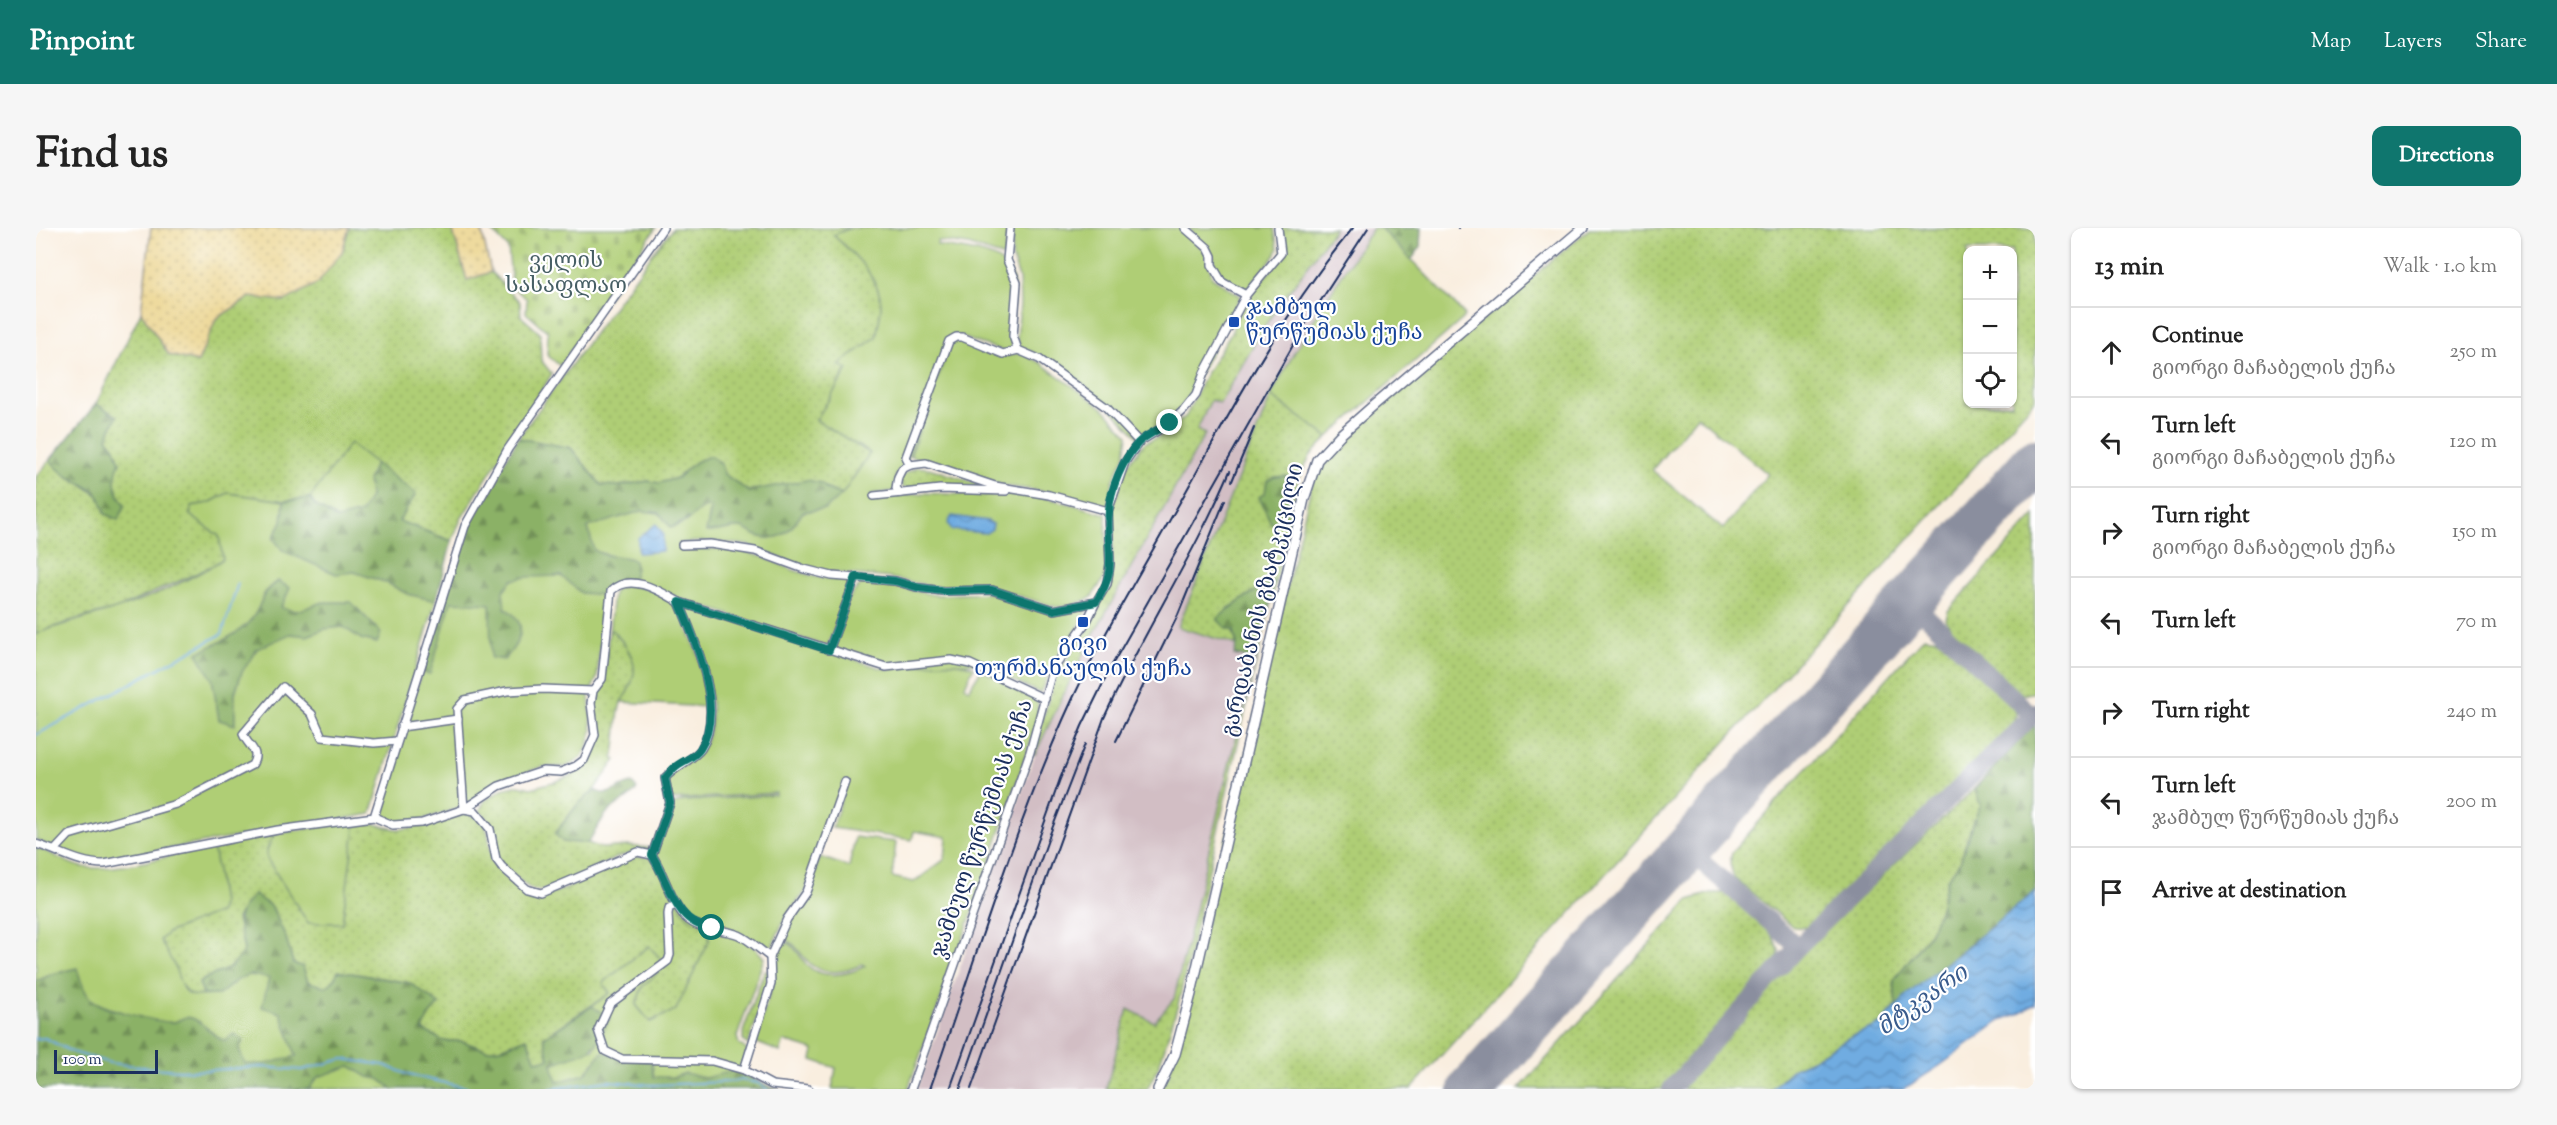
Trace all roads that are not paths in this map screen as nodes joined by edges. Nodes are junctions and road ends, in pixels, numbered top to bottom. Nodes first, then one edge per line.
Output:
1 (663, 228) edge
2 (1010, 228) edge
3 (1185, 228) edge
4 (1278, 228) edge
5 (1583, 228) edge
6 (1246, 295) junction
7 (1018, 350) junction
8 (1139, 442) junction
9 (910, 465) junction
10 (1011, 490) junction
11 (900, 493) junction
12 (874, 496) dead end
13 (1108, 511) junction
14 (682, 546) dead end
15 (856, 577) junction
16 (679, 602) junction
17 (1096, 602) junction
18 (829, 650) junction
19 (593, 691) junction
20 (1045, 699) junction
21 (458, 719) junction
22 (401, 727) junction
23 (397, 741) junction
24 (845, 782) dead end
25 (464, 809) junction
26 (374, 817) junction
27 (36, 844) edge
28 (56, 849) junction
29 (652, 855) junction
30 (676, 905) junction
31 (770, 957) junction
32 (744, 1070) junction
33 (808, 1089) edge
34 (911, 1089) edge
35 (1158, 1089) edge

1 - 22 street
2 - 7 street
3 - 6 street
4 - 6 street, ჯამბულ წურწუმიას ქუჩა
5 - 35 main road, გარდაბანის გზატკეცილი
6 - 8 street, ჯამბულ წურწუმიას ქუჩა
7 - 8 street
7 - 9 street
8 - 13 street, ჯამბულ წურწუმიას ქუჩა
9 - 10 street
9 - 11 street
10 - 11 street
10 - 13 street
11 - 12 street
13 - 17 street, ჯამბულ წურწუმიას ქუჩა
14 - 15 street
15 - 17 street
15 - 18 street
16 - 18 street
16 - 19 street
16 - 29 street
17 - 20 street, ჯამბულ წურწუმიას ქუჩა
18 - 20 street
19 - 21 street
19 - 25 street
20 - 34 street, ჯამბულ წურწუმიას ქუჩა
21 - 22 street
21 - 25 street
22 - 23 street
23 - 26 street
23 - 28 street
24 - 31 street
25 - 26 street
25 - 29 street
26 - 28 street
27 - 28 street
29 - 30 street
30 - 31 street
30 - 32 street
31 - 32 street
32 - 33 street

